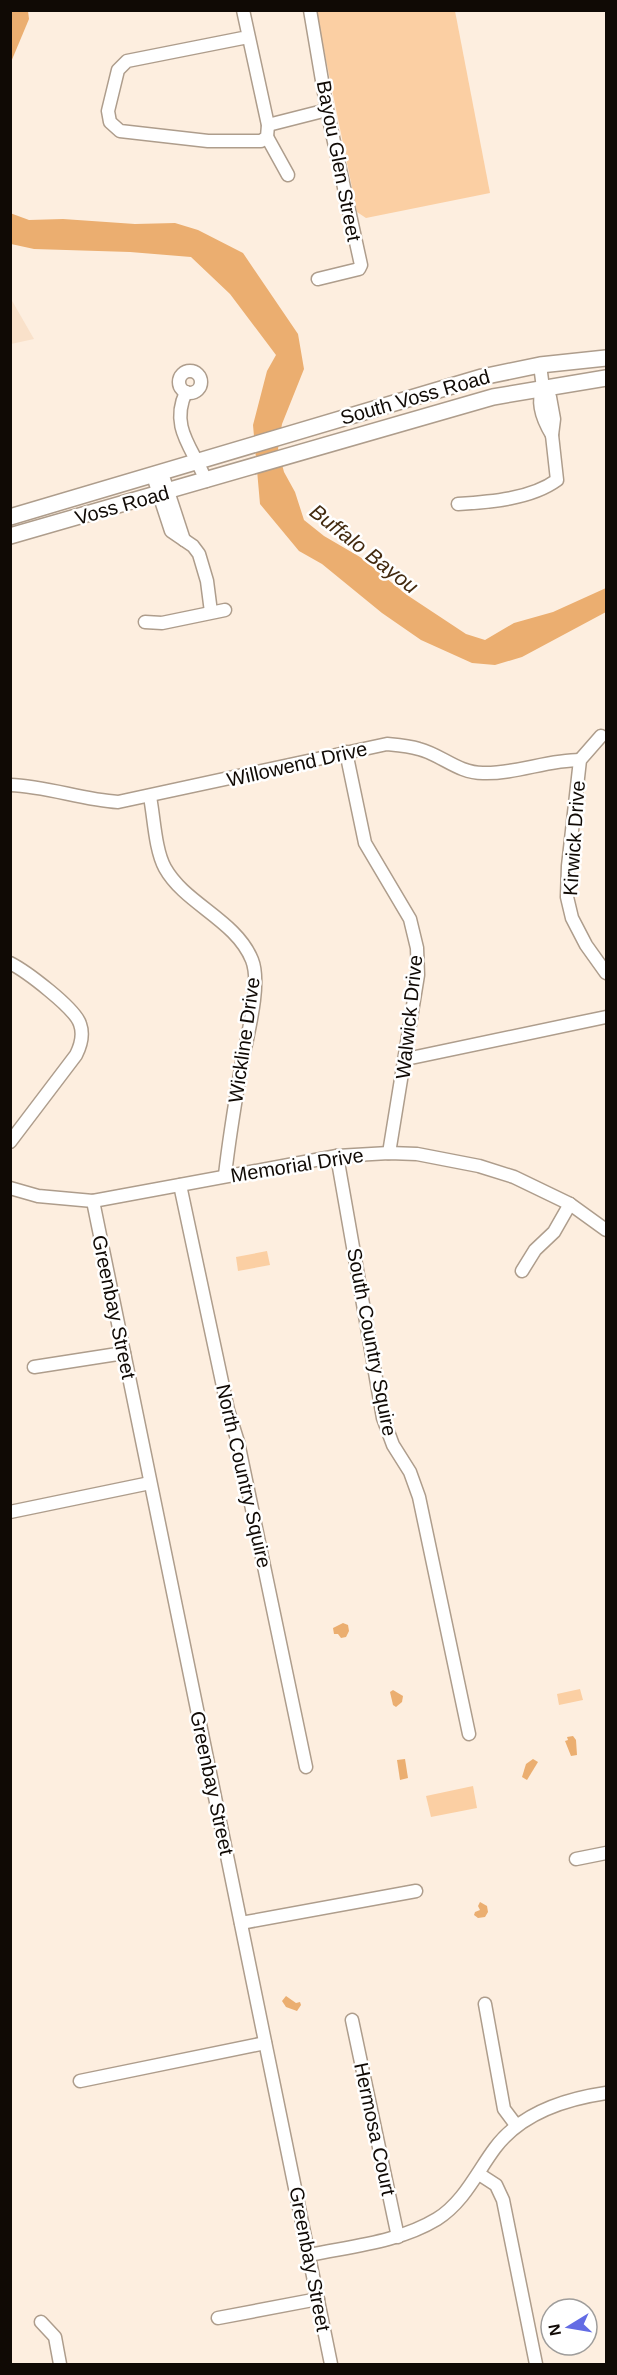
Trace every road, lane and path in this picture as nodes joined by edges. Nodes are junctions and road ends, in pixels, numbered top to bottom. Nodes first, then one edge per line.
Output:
1 (243, 10) edge
2 (310, 10) edge
3 (248, 37) junction
4 (327, 110) junction
5 (267, 131) junction
6 (288, 175) dead end
7 (318, 279) dead end
8 (606, 358) edge
9 (540, 365) junction
10 (606, 378) edge
11 (543, 387) junction
12 (186, 392) dead end
13 (398, 401) junction
14 (417, 419) junction
15 (227, 451) joint
16 (198, 461) junction
17 (234, 473) joint
18 (158, 474) junction
19 (206, 481) junction
20 (164, 492) junction
21 (72, 500) junction
22 (458, 504) dead end
23 (10, 517) edge
24 (77, 518) junction
25 (10, 536) edge
26 (225, 610) dead end
27 (211, 612) junction
28 (145, 622) dead end
29 (601, 736) dead end
30 (346, 752) junction
31 (580, 760) junction
32 (10, 785) edge
33 (150, 797) junction
34 (10, 963) edge
35 (606, 973) edge
36 (606, 1017) edge
37 (406, 1059) junction
38 (10, 1142) edge
39 (389, 1153) junction
40 (337, 1155) junction
41 (225, 1176) junction
42 (180, 1185) junction
43 (10, 1188) edge
44 (93, 1201) junction
45 (570, 1204) junction
46 (606, 1230) edge
47 (522, 1272) dead end
48 (124, 1353) junction
49 (34, 1368) dead end
50 (150, 1483) junction
51 (10, 1512) edge
52 (469, 1734) dead end
53 (306, 1767) dead end
54 (606, 1853) edge
55 (576, 1859) dead end
56 (416, 1891) dead end
57 (241, 1923) junction
58 (485, 2004) dead end
59 (352, 2020) dead end
60 (265, 2043) junction
61 (80, 2081) dead end
62 (606, 2093) edge
63 (516, 2125) junction
64 (479, 2174) junction
65 (398, 2237) junction
66 (310, 2255) junction
67 (318, 2299) junction
68 (218, 2318) dead end
69 (40, 2322) dead end
70 (60, 2364) edge
71 (331, 2364) edge
72 (536, 2364) edge

1 - 3 street
2 - 4 street, Bayou Glen Street
3 - 5 street
3 - 5 street
4 - 5 street
4 - 7 street, Bayou Glen Street
5 - 6 street
8 - 9 main road, South Voss Road
9 - 11 street
9 - 13 main road, South Voss Road
10 - 11 main road, South Voss Road
11 - 14 main road, South Voss Road
11 - 22 street
12 - 16 street
13 - 14 main road
13 - 15 main road, South Voss Road
14 - 17 main road, South Voss Road
15 - 16 main road, Voss Road
16 - 18 main road, Voss Road
16 - 19 street
17 - 19 main road, Voss Road
18 - 20 street
18 - 21 main road, Voss Road
19 - 20 main road, Voss Road
20 - 24 main road, Voss Road
20 - 27 street
21 - 23 main road, Voss Road
21 - 24 main road
24 - 25 main road, Voss Road
26 - 27 street
27 - 28 street
29 - 31 street, Kirwick Drive
30 - 31 street, Willowend Drive
30 - 33 street, Willowend Drive
30 - 37 street, Walwick Drive
31 - 35 street, Kirwick Drive
32 - 33 street, Willowend Drive
33 - 41 street, Wickline Drive
34 - 38 street
36 - 37 street
37 - 39 street, Walwick Drive
39 - 40 street, Memorial Drive
39 - 45 street, Memorial Drive
40 - 41 street, Memorial Drive
40 - 52 street, South Country Squire
41 - 42 street, Memorial Drive
42 - 44 street, Memorial Drive
42 - 53 street, North Country Squire
43 - 44 street, Memorial Drive
44 - 48 street, Greenbay Street
45 - 46 street, Memorial Drive
45 - 47 street
48 - 49 street
48 - 50 street, Greenbay Street
50 - 51 street
50 - 57 street, Greenbay Street
54 - 55 street
56 - 57 street
57 - 60 street, Greenbay Street
58 - 63 street
59 - 65 street, Hermosa Court
60 - 61 street
60 - 66 street, Greenbay Street
62 - 63 street
63 - 64 street
64 - 65 street
64 - 72 street
65 - 66 street
66 - 67 street, Greenbay Street
67 - 68 street
67 - 71 street, Greenbay Street
69 - 70 street

